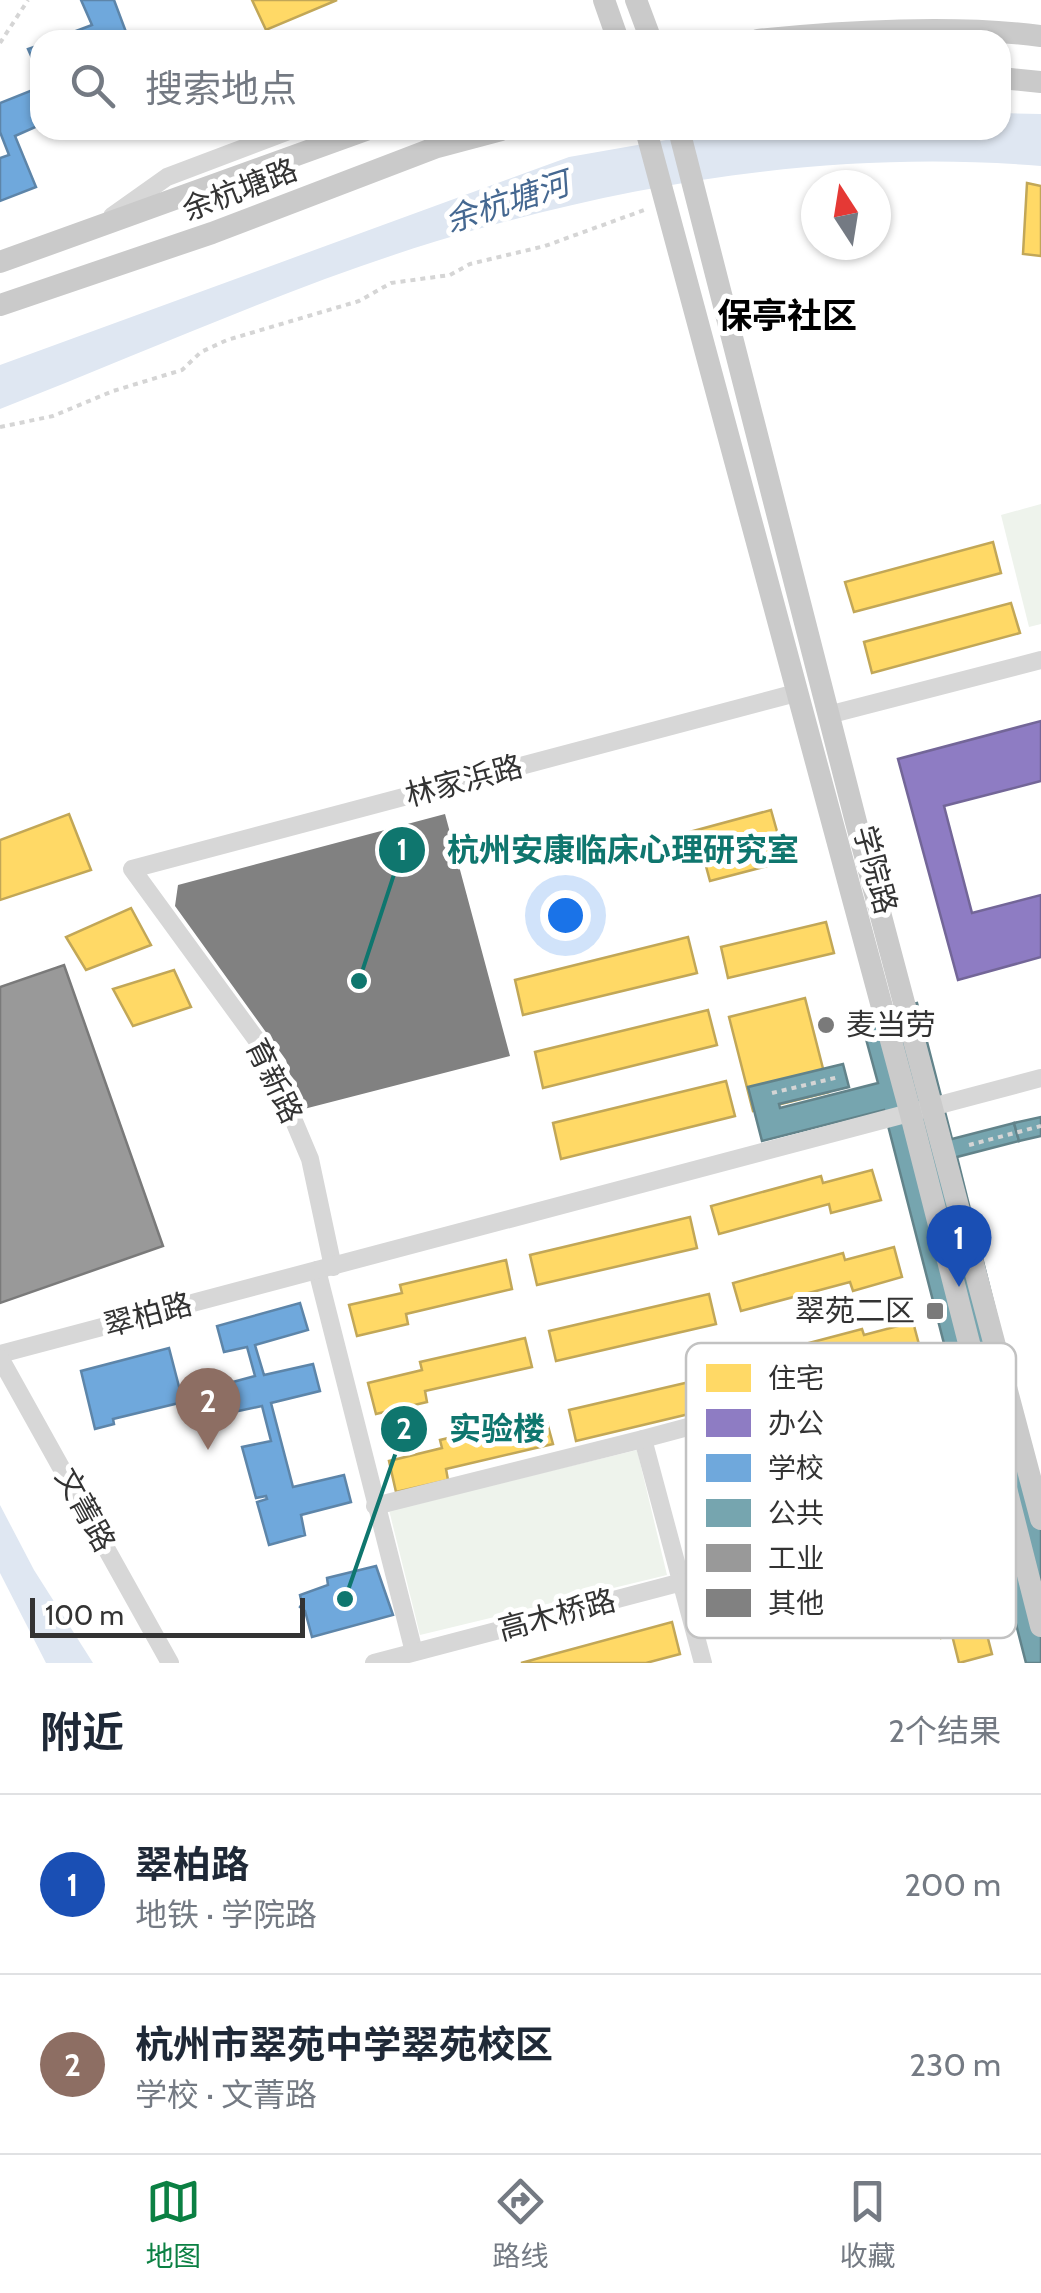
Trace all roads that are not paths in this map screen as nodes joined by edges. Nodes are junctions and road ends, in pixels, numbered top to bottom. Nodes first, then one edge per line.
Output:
1 (604, 0) edge
2 (636, 0) edge
3 (614, 30) edge
4 (647, 30) edge
5 (1011, 35) edge
6 (1041, 36) edge
7 (1011, 79) edge
8 (1041, 82) edge
9 (265, 140) edge
10 (338, 140) edge
11 (463, 140) edge
12 (649, 140) edge
13 (682, 140) edge
14 (95, 228) junction
15 (0, 262) edge
16 (0, 305) edge
17 (1041, 660) edge
18 (796, 693) junction
19 (828, 715) junction
20 (132, 868) joint
21 (1041, 1078) edge
22 (921, 1109) junction
23 (325, 1269) junction
24 (971, 1343) edge
25 (989, 1343) edge
26 (0, 1356) edge
27 (686, 1427) edge
28 (1016, 1434) edge
29 (643, 1439) junction
30 (375, 1506) junction
31 (1041, 1519) edge
32 (1016, 1526) edge
33 (682, 1582) junction
34 (686, 1597) edge
35 (1041, 1626) edge
36 (697, 1638) edge
37 (414, 1652) junction
38 (170, 1663) edge
39 (374, 1663) edge
40 (703, 1663) edge

1 - 3 main road
2 - 4 main road
5 - 6 main road
7 - 8 main road
9 - 14 street
10 - 14 main road, 余杭塘路
11 - 16 main road, 余杭塘路
12 - 18 main road, 学院路
13 - 19 main road, 学院路
14 - 15 main road, 余杭塘路
17 - 19 street
18 - 20 street, 林家浜路
18 - 22 main road, 学院路
19 - 22 main road, 学院路
20 - 23 street, 育新路
21 - 22 street, 翠柏路
22 - 23 street, 翠柏路
22 - 24 main road, 学院路
22 - 25 main road, 学院路
23 - 26 street, 翠柏路
23 - 30 street, 育新路
26 - 38 street, 文菁路
27 - 29 street
28 - 31 main road, 学院路
29 - 30 street
29 - 33 street
30 - 37 street, 育新路
32 - 35 main road, 学院路
33 - 34 street
33 - 37 street, 高木桥路
36 - 40 street
37 - 39 street, 高木桥路

